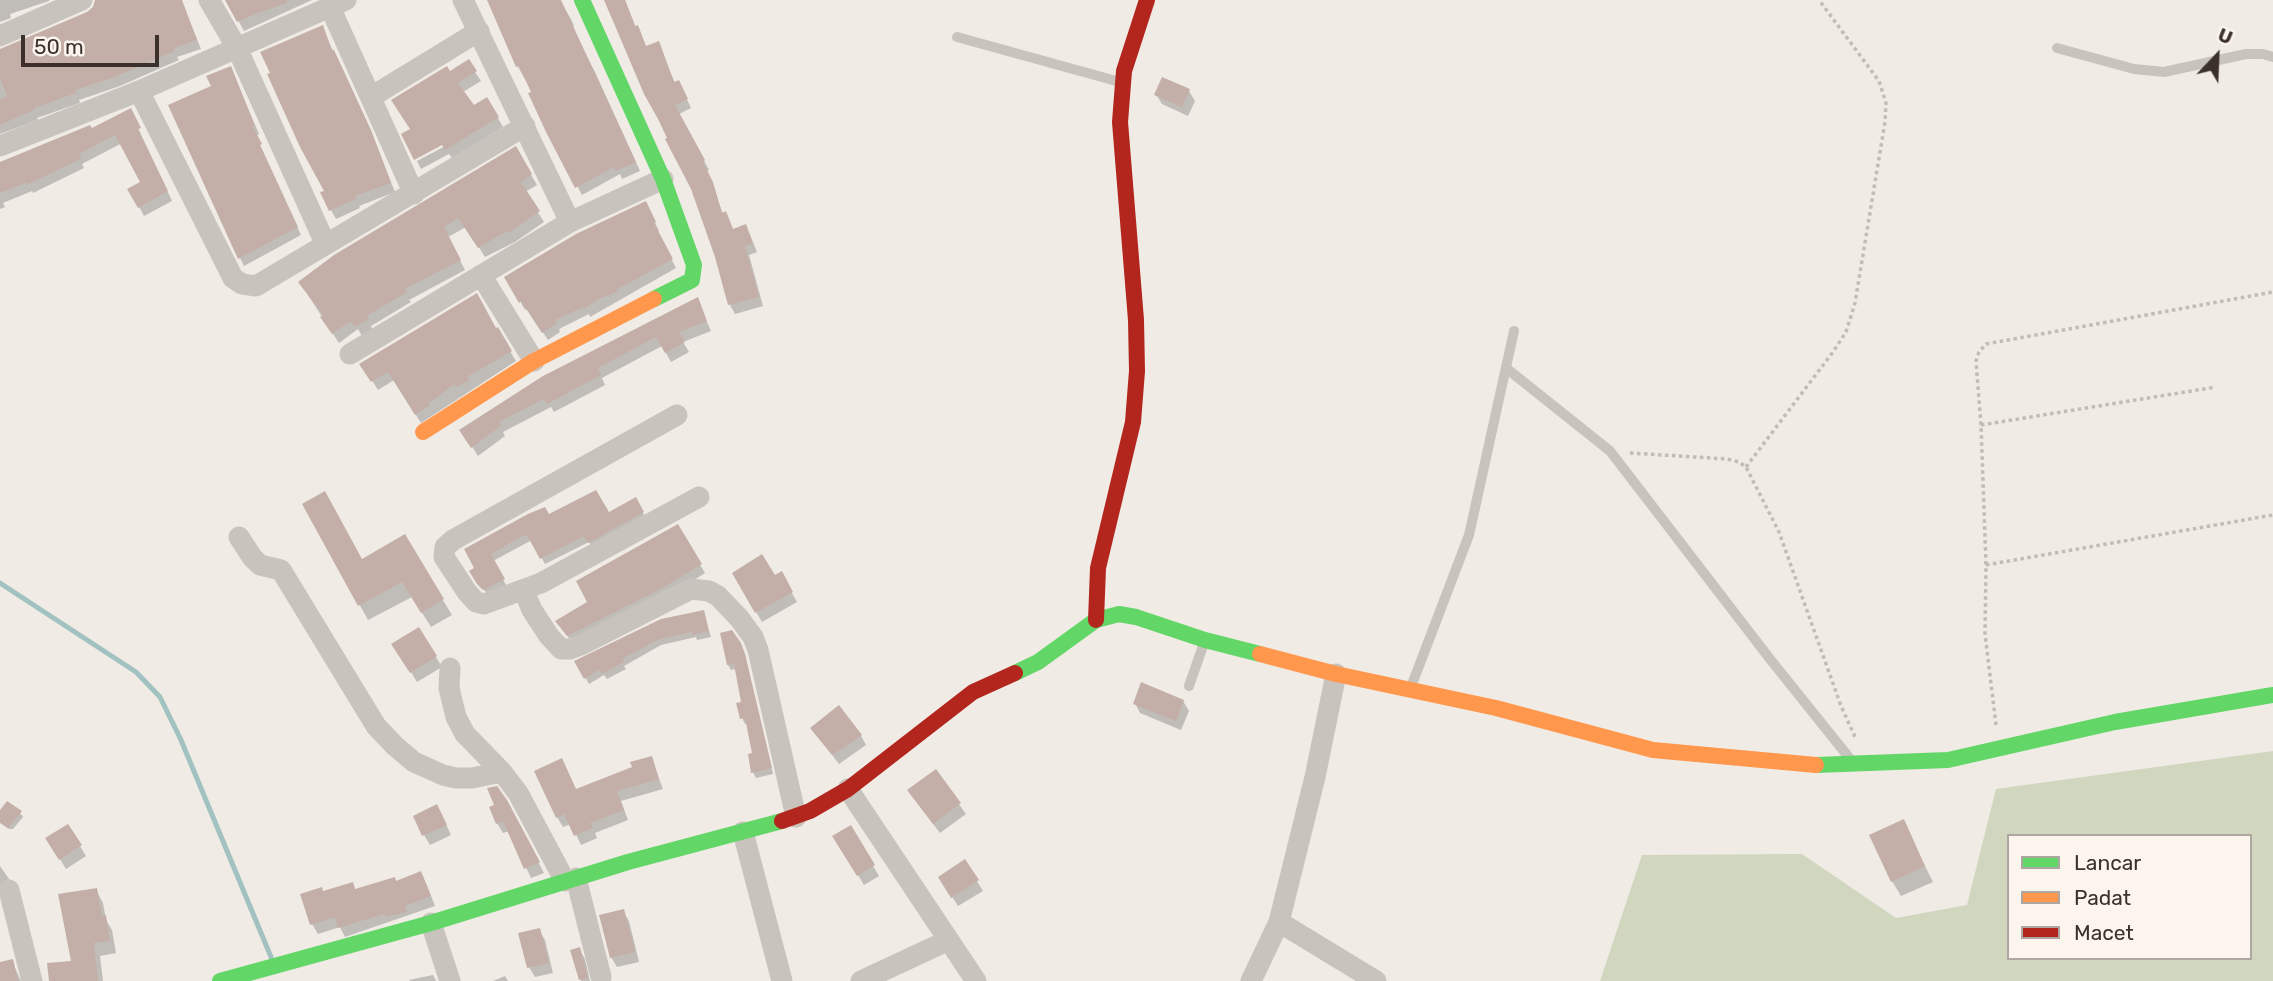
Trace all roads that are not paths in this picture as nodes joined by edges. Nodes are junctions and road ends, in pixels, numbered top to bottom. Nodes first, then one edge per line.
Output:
1 (82, 0) edge
2 (209, 0) edge
3 (463, 0) edge
4 (582, 0) edge
5 (1147, 0) edge
6 (338, 3) edge
7 (479, 31) junction
8 (0, 36) edge
9 (957, 37) dead end
10 (237, 48) junction
11 (2057, 48) dead end
12 (2273, 57) edge
13 (1123, 82) junction
14 (139, 91) junction
15 (371, 97) junction
16 (525, 126) junction
17 (0, 146) edge
18 (663, 179) junction
19 (414, 194) junction
20 (570, 222) junction
21 (325, 243) junction
22 (481, 275) junction
23 (1514, 331) dead end
24 (351, 354) dead end
25 (534, 361) junction
26 (1506, 368) junction
27 (677, 415) dead end
28 (423, 432) dead end
29 (699, 497) dead end
30 (239, 537) dead end
31 (524, 591) junction
32 (1096, 620) junction
33 (1205, 640) junction
34 (450, 668) dead end
35 (1336, 674) junction
36 (1189, 686) dead end
37 (1410, 690) junction
38 (2273, 695) edge
39 (1860, 763) junction
40 (502, 772) junction
41 (848, 789) junction
42 (796, 817) junction
43 (743, 832) junction
44 (570, 880) junction
45 (9, 890) dead end
46 (8, 918) edge
47 (1279, 922) junction
48 (431, 923) junction
49 (949, 940) junction
50 (601, 977) dead end
51 (223, 980) edge
52 (32, 981) edge
53 (450, 981) edge
54 (782, 981) edge
55 (861, 981) edge
56 (975, 981) edge
57 (1251, 981) edge
58 (1376, 981) edge

1 - 8 street
2 - 10 street
3 - 7 street
4 - 18 street
5 - 13 street
6 - 10 street
6 - 15 street
7 - 15 street
7 - 16 street
9 - 13 lane
10 - 14 street
10 - 21 street
11 - 12 lane
13 - 32 street
14 - 17 street
14 - 21 street
15 - 19 street
16 - 19 street
16 - 20 street
18 - 20 street
18 - 25 street
19 - 21 street
20 - 22 street
22 - 24 street
22 - 25 street
23 - 26 lane
25 - 28 street
26 - 37 lane
26 - 39 lane
27 - 31 street
29 - 31 street
30 - 40 street
31 - 42 street
32 - 33 street
32 - 41 street
33 - 35 street
33 - 36 lane
34 - 40 street
35 - 37 street
35 - 47 street
37 - 39 street
38 - 39 street
40 - 44 street
41 - 42 street
41 - 49 street
42 - 43 street
43 - 44 street
43 - 54 street
44 - 48 street
44 - 50 street
45 - 46 street
46 - 52 street
47 - 57 street
47 - 58 street
48 - 51 street
48 - 53 street
49 - 55 street
49 - 56 street

